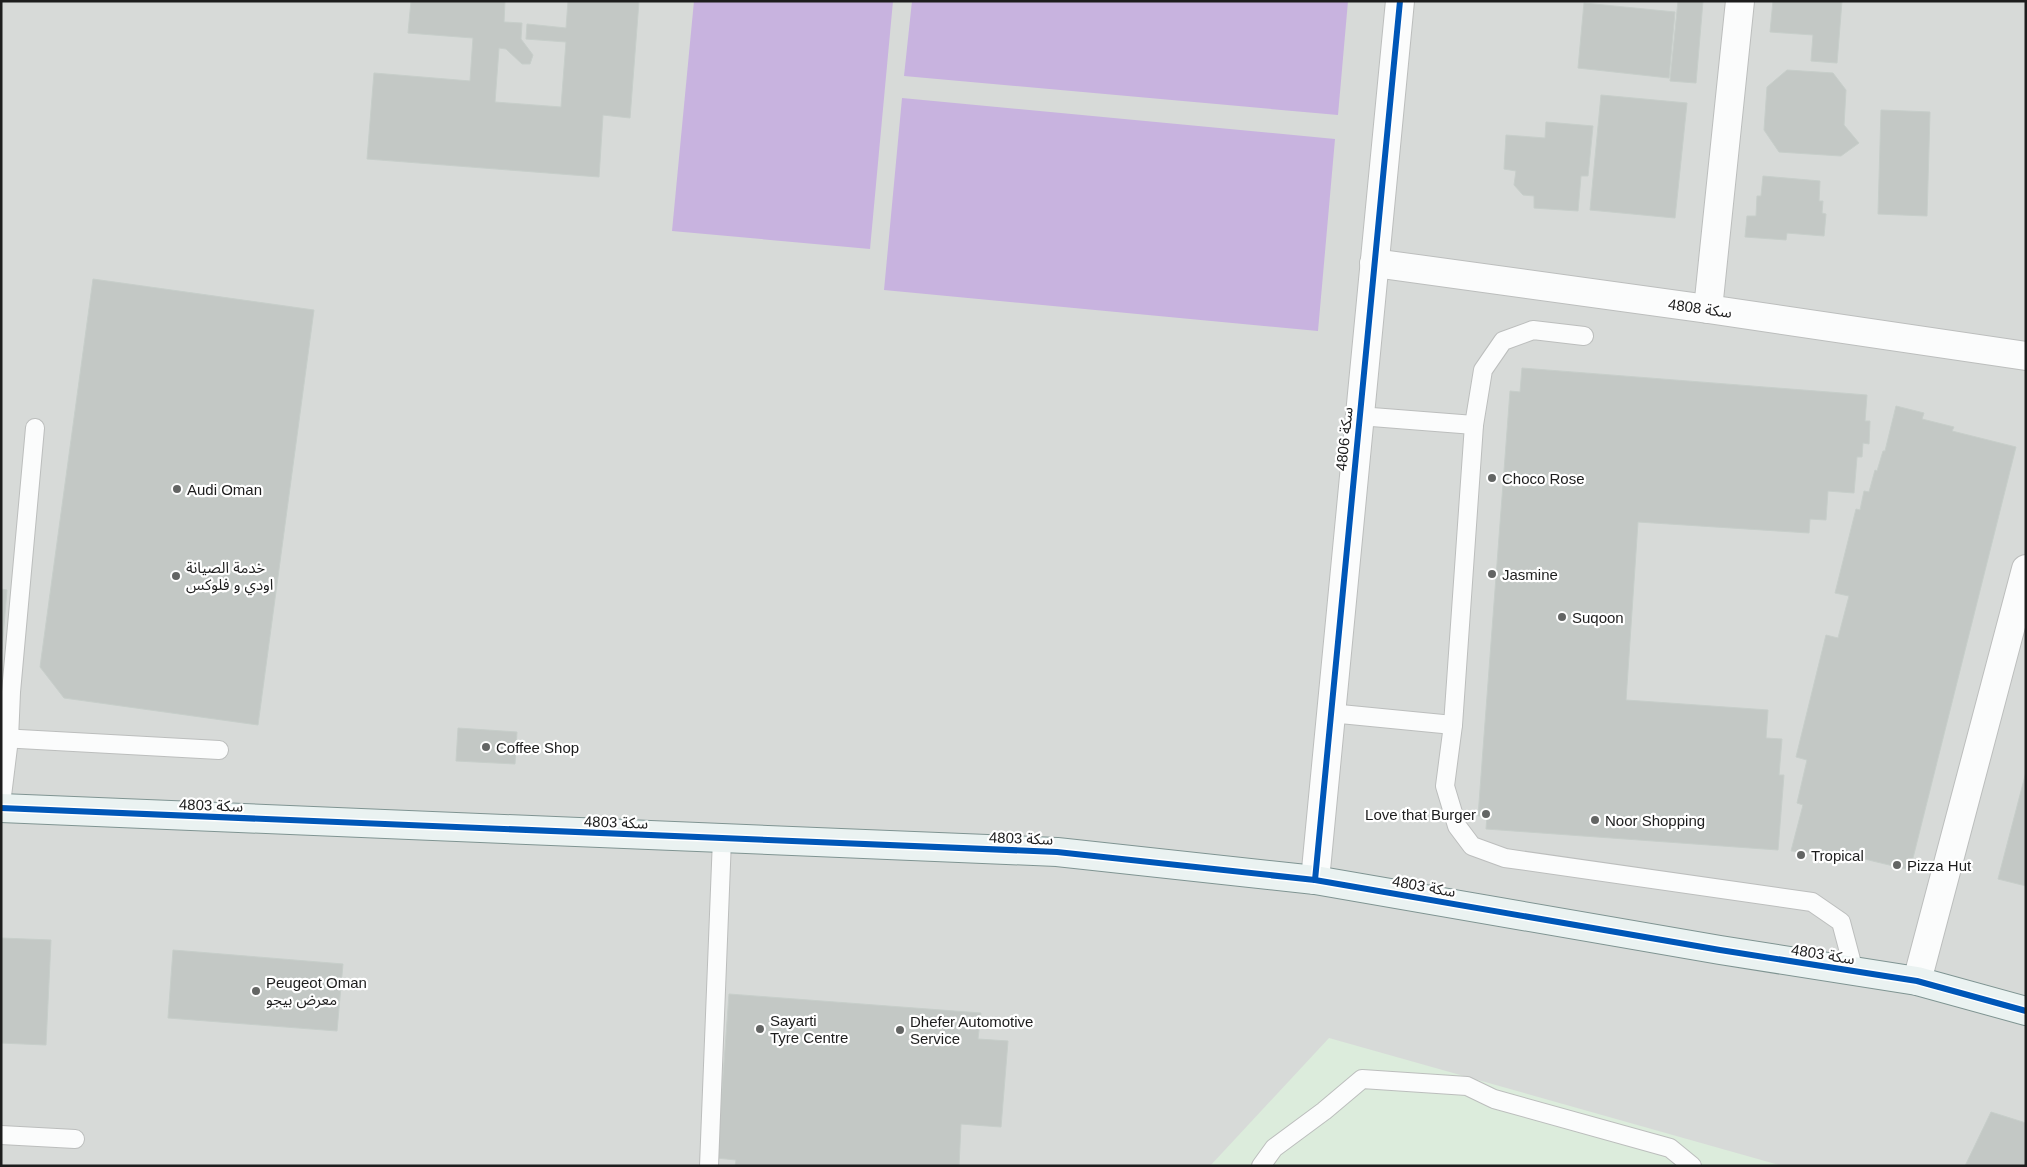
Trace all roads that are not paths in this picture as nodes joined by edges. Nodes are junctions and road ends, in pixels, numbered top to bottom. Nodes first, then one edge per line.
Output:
1 (1400, 1) edge
2 (1740, 1) edge
3 (1374, 263) junction
4 (1708, 309) junction
5 (1584, 336) dead end
6 (2026, 356) edge
7 (1359, 416) junction
8 (1474, 425) junction
9 (35, 428) dead end
10 (2026, 569) edge
11 (6, 692) edge
12 (1330, 714) junction
13 (1453, 725) junction
14 (5, 738) edge
15 (219, 750) dead end
16 (1, 804) edge
17 (1, 808) edge
18 (722, 839) junction
19 (1315, 880) junction
20 (1854, 971) junction
21 (1917, 981) junction
22 (2026, 1011) edge
23 (1, 1136) edge
24 (76, 1139) dead end
25 (709, 1166) edge
26 (1261, 1166) edge
27 (1692, 1166) edge

1 - 3 street, سكة 4806
2 - 4 street
3 - 4 street, سكة 4808
3 - 7 street, سكة 4806
4 - 6 street, سكة 4808
5 - 8 lane
7 - 8 lane
7 - 12 street, سكة 4806
8 - 13 lane
9 - 11 lane
10 - 21 street
11 - 14 lane
12 - 13 lane
12 - 19 street, سكة 4806
13 - 20 lane
14 - 15 lane
14 - 16 lane
17 - 18 street, سكة 4803
18 - 19 street, سكة 4803
18 - 25 lane
19 - 20 street, سكة 4803
20 - 21 street, سكة 4803
21 - 22 street, سكة 4803
23 - 24 lane
26 - 27 lane

